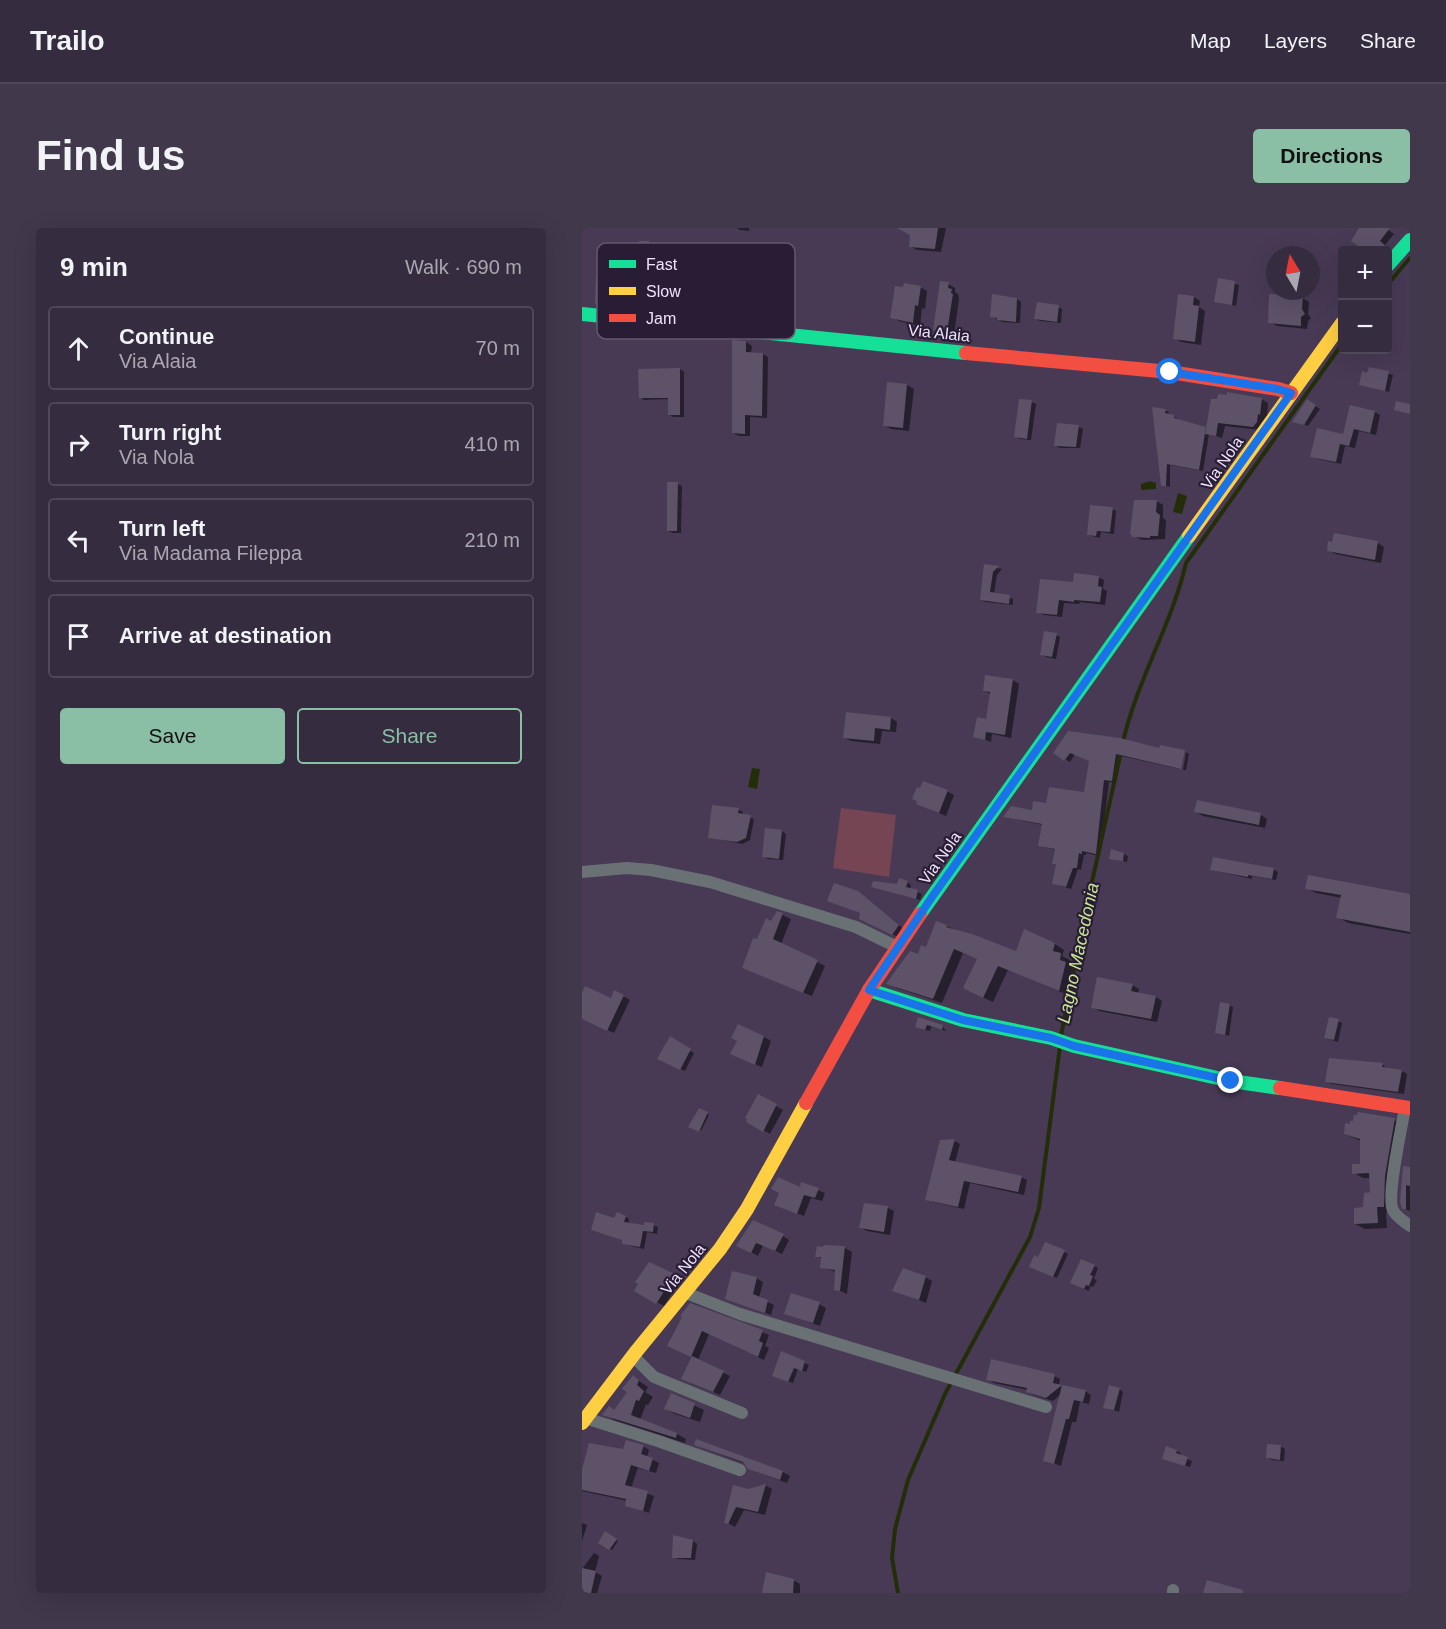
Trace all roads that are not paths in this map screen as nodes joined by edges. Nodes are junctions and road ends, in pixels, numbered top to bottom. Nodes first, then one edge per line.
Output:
1 (1410, 240) edge
2 (1392, 260) edge
3 (582, 314) edge
4 (597, 315) edge
5 (1338, 328) edge
6 (795, 335) edge
7 (1291, 393) junction
8 (582, 872) edge
9 (897, 947) junction
10 (869, 990) junction
11 (1407, 1108) edge
12 (1410, 1226) edge
13 (686, 1293) junction
14 (634, 1353) junction
15 (1046, 1407) dead end
16 (742, 1413) dead end
17 (584, 1421) edge
18 (740, 1470) dead end

1 - 2 street
3 - 4 street, Via Alaia
5 - 7 street, Via Nola
6 - 7 street, Via Alaia
7 - 9 street, Via Nola
8 - 9 street
9 - 10 street, Via Nola
10 - 11 street
10 - 13 street, Via Nola
11 - 12 street
13 - 14 street, Via Nola
13 - 15 street
14 - 16 street
14 - 17 street, Via Nola
17 - 18 street

